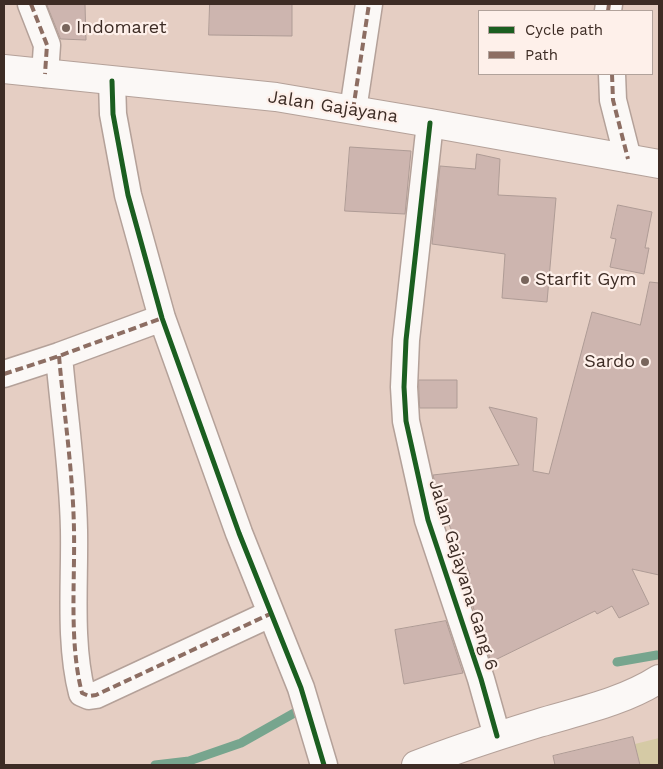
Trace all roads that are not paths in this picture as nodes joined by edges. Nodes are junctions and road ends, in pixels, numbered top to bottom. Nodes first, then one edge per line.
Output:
1 (31, 4) edge
2 (369, 4) edge
3 (4, 69) edge
4 (45, 74) junction
5 (612, 75) edge
6 (112, 80) junction
7 (353, 110) junction
8 (430, 123) junction
9 (628, 159) junction
10 (659, 164) edge
11 (162, 318) junction
12 (59, 356) junction
13 (4, 374) edge
14 (270, 614) junction
15 (659, 678) edge
16 (498, 736) junction
17 (324, 765) edge
18 (416, 765) edge

1 - 4 street
2 - 7 street
3 - 4 main road, Jalan Gajayana
4 - 6 main road, Jalan Gajayana
5 - 9 street
6 - 7 main road, Jalan Gajayana
6 - 11 street
7 - 8 main road, Jalan Gajayana
8 - 9 main road, Jalan Gajayana
8 - 16 street, Jalan Gajayana Gang 6
9 - 10 main road, Jalan Gajayana
11 - 12 street
11 - 14 street
12 - 13 street
12 - 14 street
14 - 17 street
15 - 16 main road
16 - 18 main road

